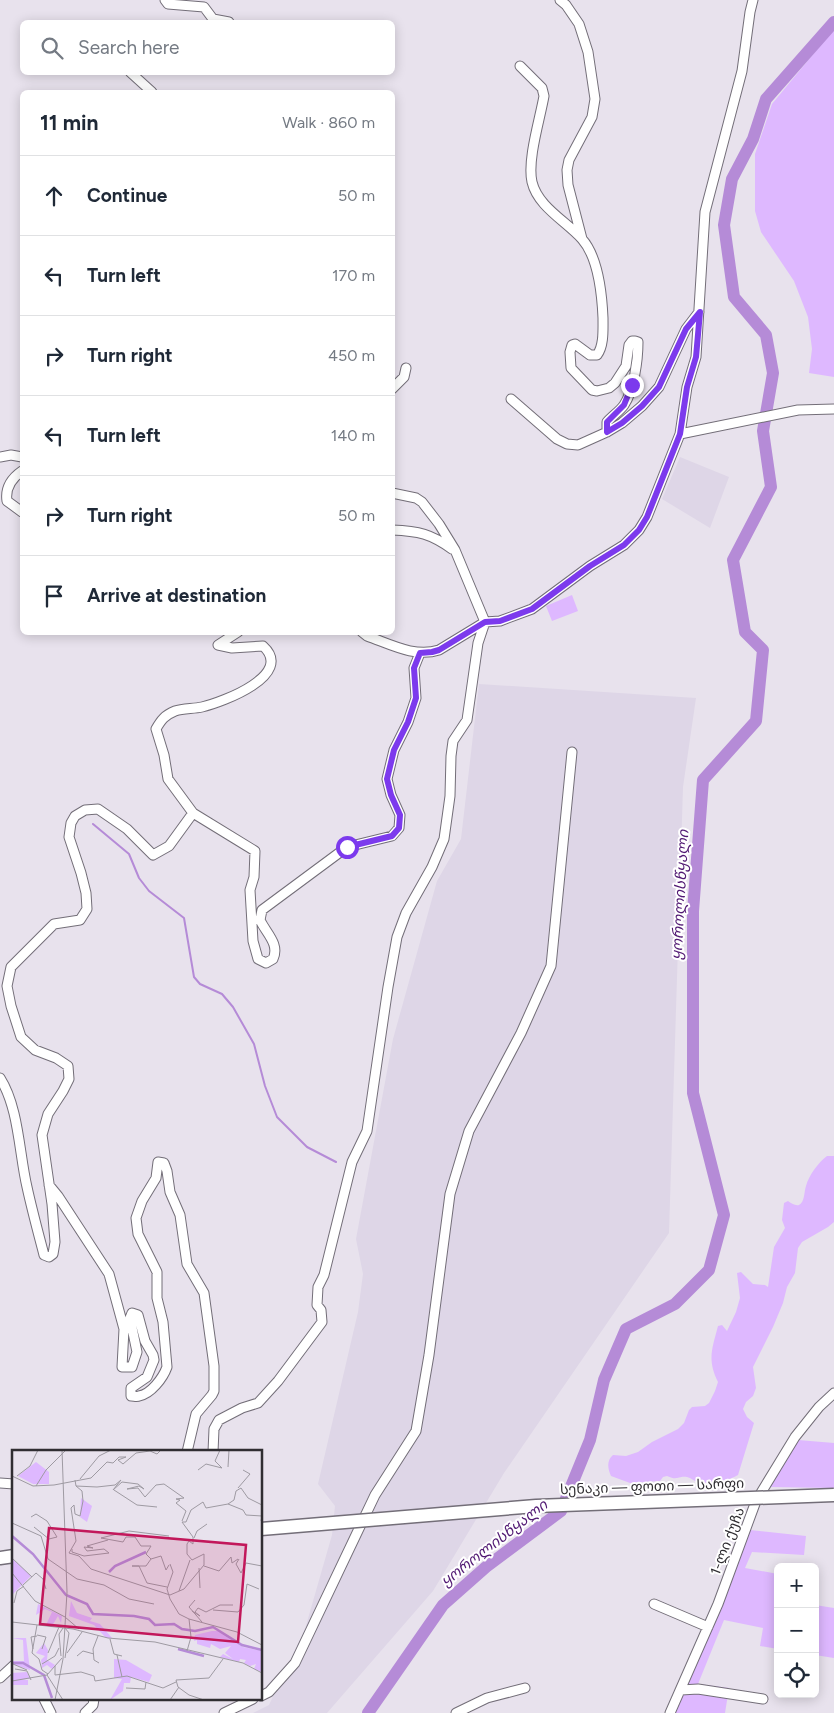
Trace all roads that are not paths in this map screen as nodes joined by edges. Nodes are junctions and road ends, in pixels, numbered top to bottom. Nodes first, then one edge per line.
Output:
1 (165, 0) edge
2 (560, 0) edge
3 (754, 0) edge
4 (218, 20) edge
5 (520, 66) dead end
6 (133, 75) edge
7 (150, 90) edge
8 (582, 239) junction
9 (700, 312) junction
10 (406, 368) dead end
11 (395, 385) edge
12 (511, 399) dead end
13 (834, 409) edge
14 (607, 432) junction
15 (680, 434) junction
16 (0, 457) edge
17 (20, 457) edge
18 (20, 473) edge
19 (395, 494) edge
20 (20, 510) edge
21 (395, 530) edge
22 (455, 550) junction
23 (485, 622) junction
24 (233, 635) edge
25 (366, 635) edge
26 (420, 653) junction
27 (572, 752) dead end
28 (193, 813) junction
29 (0, 1078) edge
30 (49, 1185) junction
31 (834, 1393) edge
32 (834, 1400) edge
33 (824, 1402) junction
34 (188, 1450) edge
35 (213, 1450) edge
36 (834, 1495) edge
37 (262, 1529) edge
38 (654, 1604) dead end
39 (708, 1627) junction
40 (12, 1667) edge
41 (0, 1678) edge
42 (525, 1688) dead end
43 (681, 1690) junction
44 (262, 1696) edge
45 (762, 1699) dead end
46 (45, 1700) edge
47 (94, 1700) edge
48 (252, 1700) edge
49 (52, 1713) edge
50 (85, 1713) edge
51 (224, 1713) edge
52 (456, 1713) edge
53 (670, 1713) edge

1 - 4 street
2 - 8 street
3 - 9 street
5 - 8 street
6 - 7 street
8 - 14 street
9 - 14 street
9 - 15 street
10 - 11 street
12 - 14 street
13 - 15 street
15 - 23 street
16 - 17 street
18 - 20 street
19 - 22 street
21 - 22 street
22 - 23 street
23 - 26 street
23 - 35 street
24 - 28 street
25 - 26 street
26 - 28 street
27 - 44 street
28 - 30 street
29 - 30 street
30 - 34 street
31 - 33 street, 1-ლი ქუჩა
32 - 33 street
33 - 39 street, 1-ლი ქუჩა
36 - 37 highway, სენაკი — ფოთი — სარფი, bridge
38 - 39 street
39 - 43 street, 1-ლი ქუჩა
40 - 41 street
42 - 52 street
43 - 45 street
43 - 53 street, 1-ლი ქუჩა
46 - 49 street
47 - 50 street
48 - 51 street

